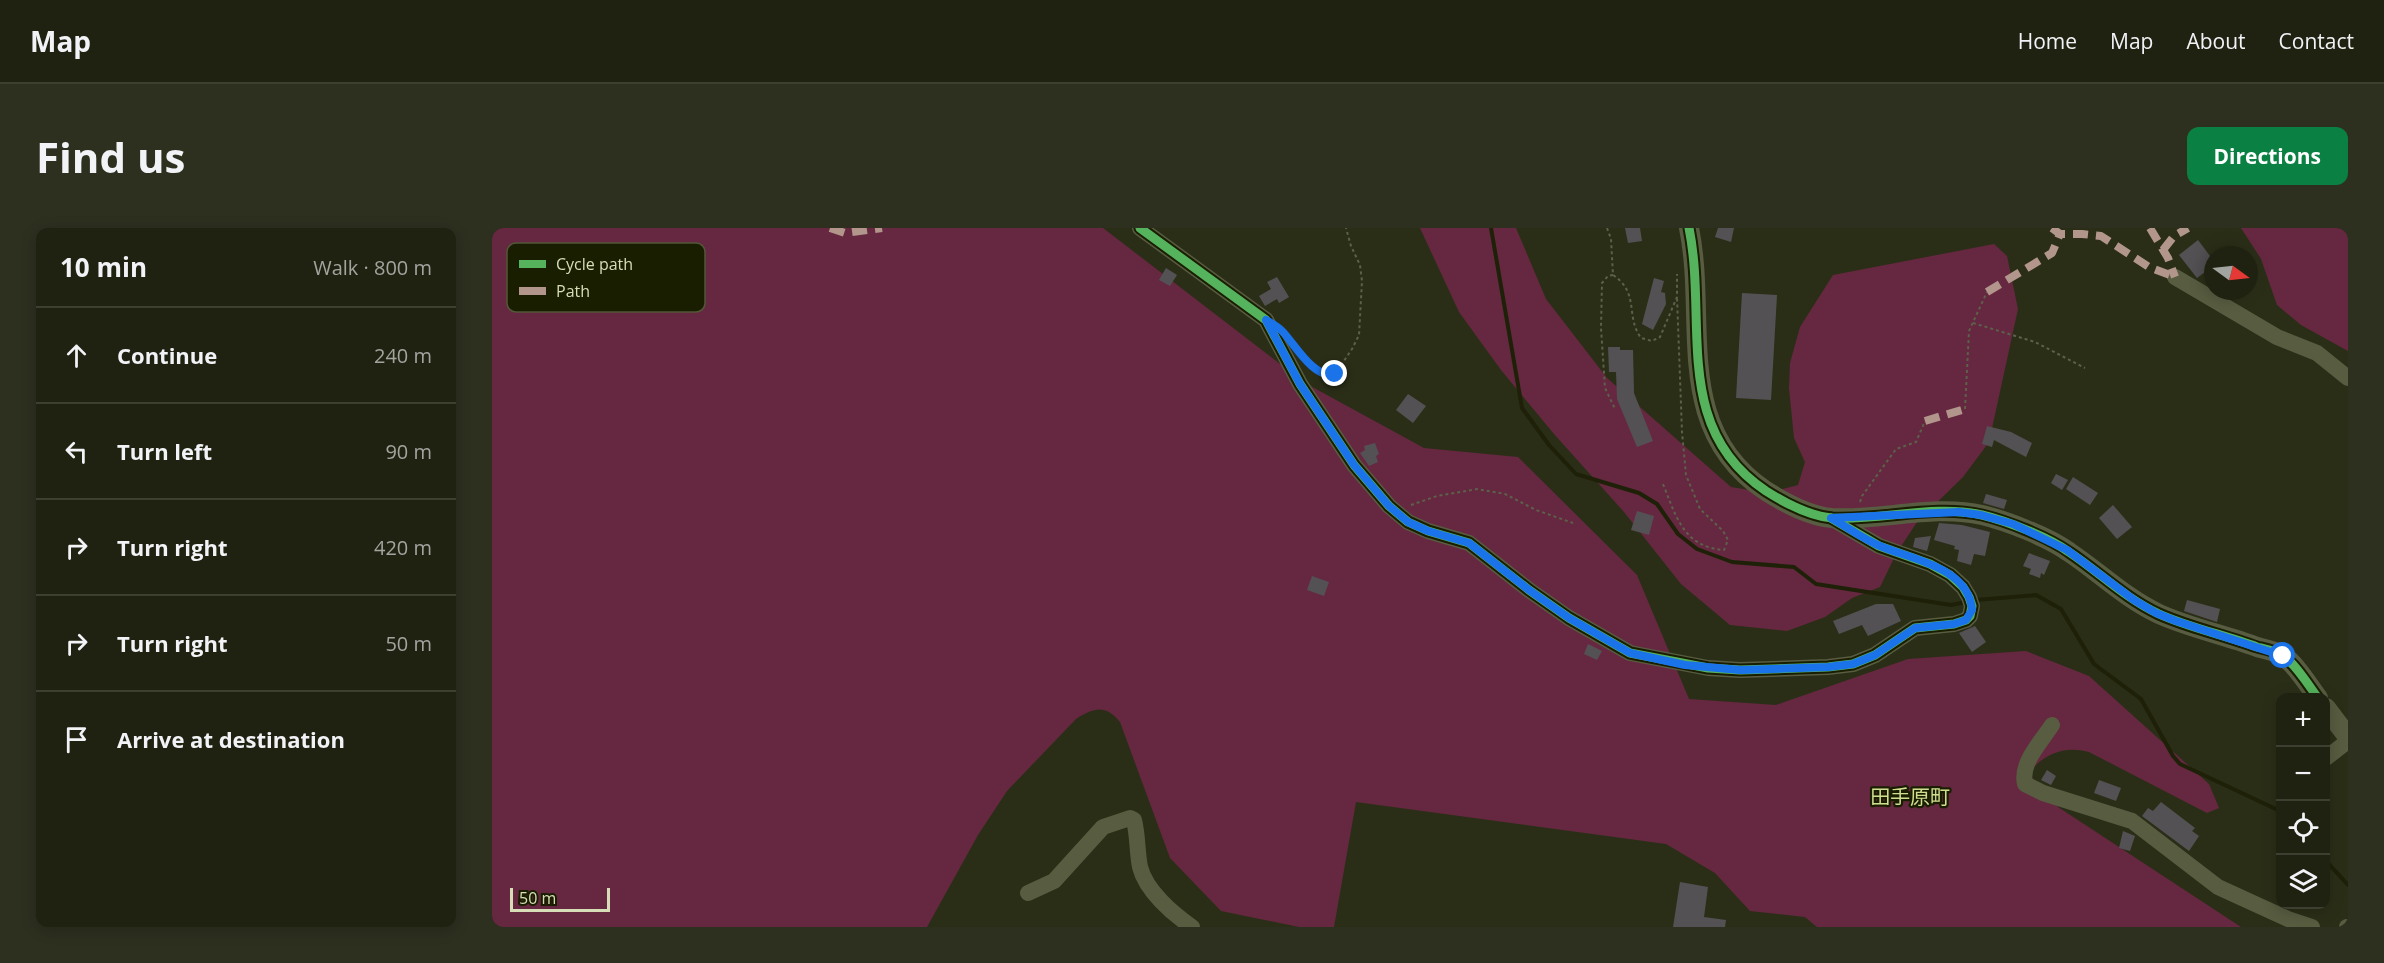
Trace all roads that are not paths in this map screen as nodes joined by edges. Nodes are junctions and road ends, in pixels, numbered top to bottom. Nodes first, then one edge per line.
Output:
1 (1140, 228) edge
2 (1689, 228) edge
3 (2175, 277) dead end
4 (2348, 378) edge
5 (1831, 518) junction
6 (2314, 693) edge
7 (2330, 715) edge
8 (2052, 725) dead end
9 (2348, 739) edge
10 (2330, 754) edge
11 (1028, 893) dead end
12 (1192, 927) edge
13 (2312, 927) edge

1 - 5 street
2 - 5 street
3 - 4 street
5 - 6 street
7 - 9 street
8 - 13 street
9 - 10 street
11 - 12 street

